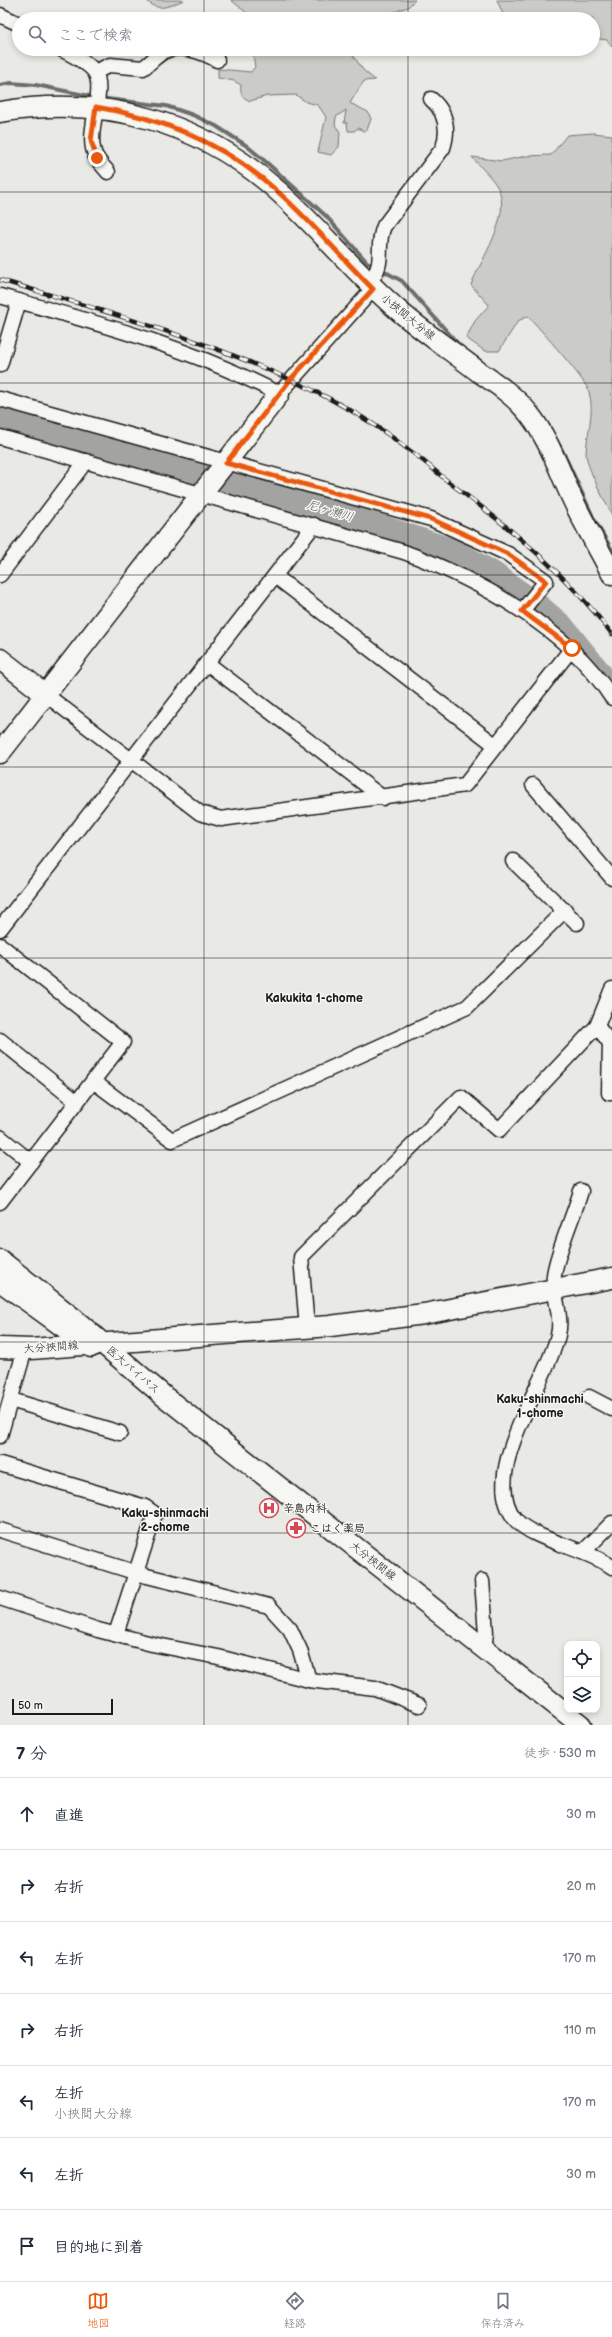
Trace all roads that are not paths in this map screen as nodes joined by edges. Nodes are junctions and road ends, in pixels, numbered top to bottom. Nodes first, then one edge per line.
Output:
1 (0, 15) edge
2 (12, 21) edge
3 (71, 56) edge
4 (157, 56) edge
5 (209, 56) edge
6 (217, 60) dead end
7 (95, 72) junction
8 (431, 99) dead end
9 (97, 100) junction
10 (0, 112) edge
11 (108, 172) dead end
12 (371, 286) junction
13 (0, 296) edge
14 (19, 301) junction
15 (0, 365) edge
16 (279, 394) junction
17 (0, 399) edge
18 (0, 437) edge
19 (86, 461) junction
20 (223, 466) junction
21 (202, 491) junction
22 (314, 525) junction
23 (0, 574) edge
24 (612, 574) edge
25 (275, 576) junction
26 (525, 607) junction
27 (572, 648) junction
28 (0, 659) edge
29 (208, 663) junction
30 (46, 694) junction
31 (612, 698) edge
32 (495, 745) junction
33 (0, 753) edge
34 (131, 761) junction
35 (533, 785) dead end
36 (383, 798) junction
37 (513, 861) dead end
38 (612, 878) edge
39 (565, 910) junction
40 (577, 923) dead end
41 (0, 929) edge
42 (0, 945) edge
43 (612, 989) edge
44 (598, 1026) junction
45 (0, 1040) edge
46 (93, 1081) junction
47 (612, 1093) edge
48 (77, 1102) junction
49 (0, 1137) edge
50 (31, 1162) junction
51 (581, 1191) dead end
52 (0, 1202) edge
53 (0, 1260) edge
54 (612, 1278) edge
55 (0, 1281) edge
56 (555, 1290) junction
57 (307, 1328) junction
58 (95, 1344) junction
59 (0, 1348) edge
60 (25, 1349) junction
61 (165, 1397) joint
62 (590, 1397) dead end
63 (11, 1400) junction
64 (612, 1409) edge
65 (120, 1433) dead end
66 (0, 1436) edge
67 (0, 1464) edge
68 (612, 1523) edge
69 (0, 1530) edge
70 (584, 1552) junction
71 (612, 1567) edge
72 (136, 1571) junction
73 (482, 1581) dead end
74 (0, 1598) edge
75 (116, 1634) junction
76 (484, 1649) junction
77 (310, 1680) junction
78 (419, 1705) dead end
79 (581, 1725) edge

1 - 2 street
3 - 7 street
4 - 7 street
5 - 6 street
7 - 9 street
8 - 12 street
9 - 10 main road, 小挾間大分線
9 - 11 street
9 - 12 main road, 小挾間大分線
12 - 16 street
12 - 24 main road, 小挾間大分線
13 - 14 street
14 - 15 street
14 - 16 street
16 - 20 main road
17 - 20 street
18 - 19 street
19 - 21 street
19 - 23 street
20 - 21 main road
20 - 26 street
21 - 22 street
21 - 30 main road
22 - 25 street
22 - 26 street
25 - 29 street
25 - 32 street
26 - 27 street
27 - 31 street
27 - 32 street
28 - 30 main road
29 - 34 street
29 - 36 street
30 - 33 main road
30 - 34 street
32 - 36 street
34 - 36 street
34 - 41 street
35 - 38 street
37 - 39 street
39 - 40 street
39 - 46 street
42 - 46 street
43 - 44 street
44 - 47 street
44 - 57 street
45 - 48 street
46 - 48 street
48 - 50 street
49 - 50 street
50 - 52 street
51 - 56 street
53 - 58 main road, 医大バイパス
54 - 56 main road, 大分挾間線
55 - 58 main road, 医大バイパス
56 - 57 main road, 大分挾間線
56 - 70 street
57 - 58 main road, 大分挾間線
58 - 60 main road, 大分挾間線
58 - 61 main road, 医大バイパス
59 - 60 main road, 大分挾間線
60 - 63 street
61 - 76 main road, 大分挾間線
62 - 64 street
63 - 65 street
63 - 66 street
67 - 72 street
68 - 70 street
69 - 72 street
70 - 71 street
72 - 75 street
72 - 77 street
73 - 76 street
74 - 75 street
75 - 77 street
76 - 79 main road, 大分挾間線
77 - 78 street

